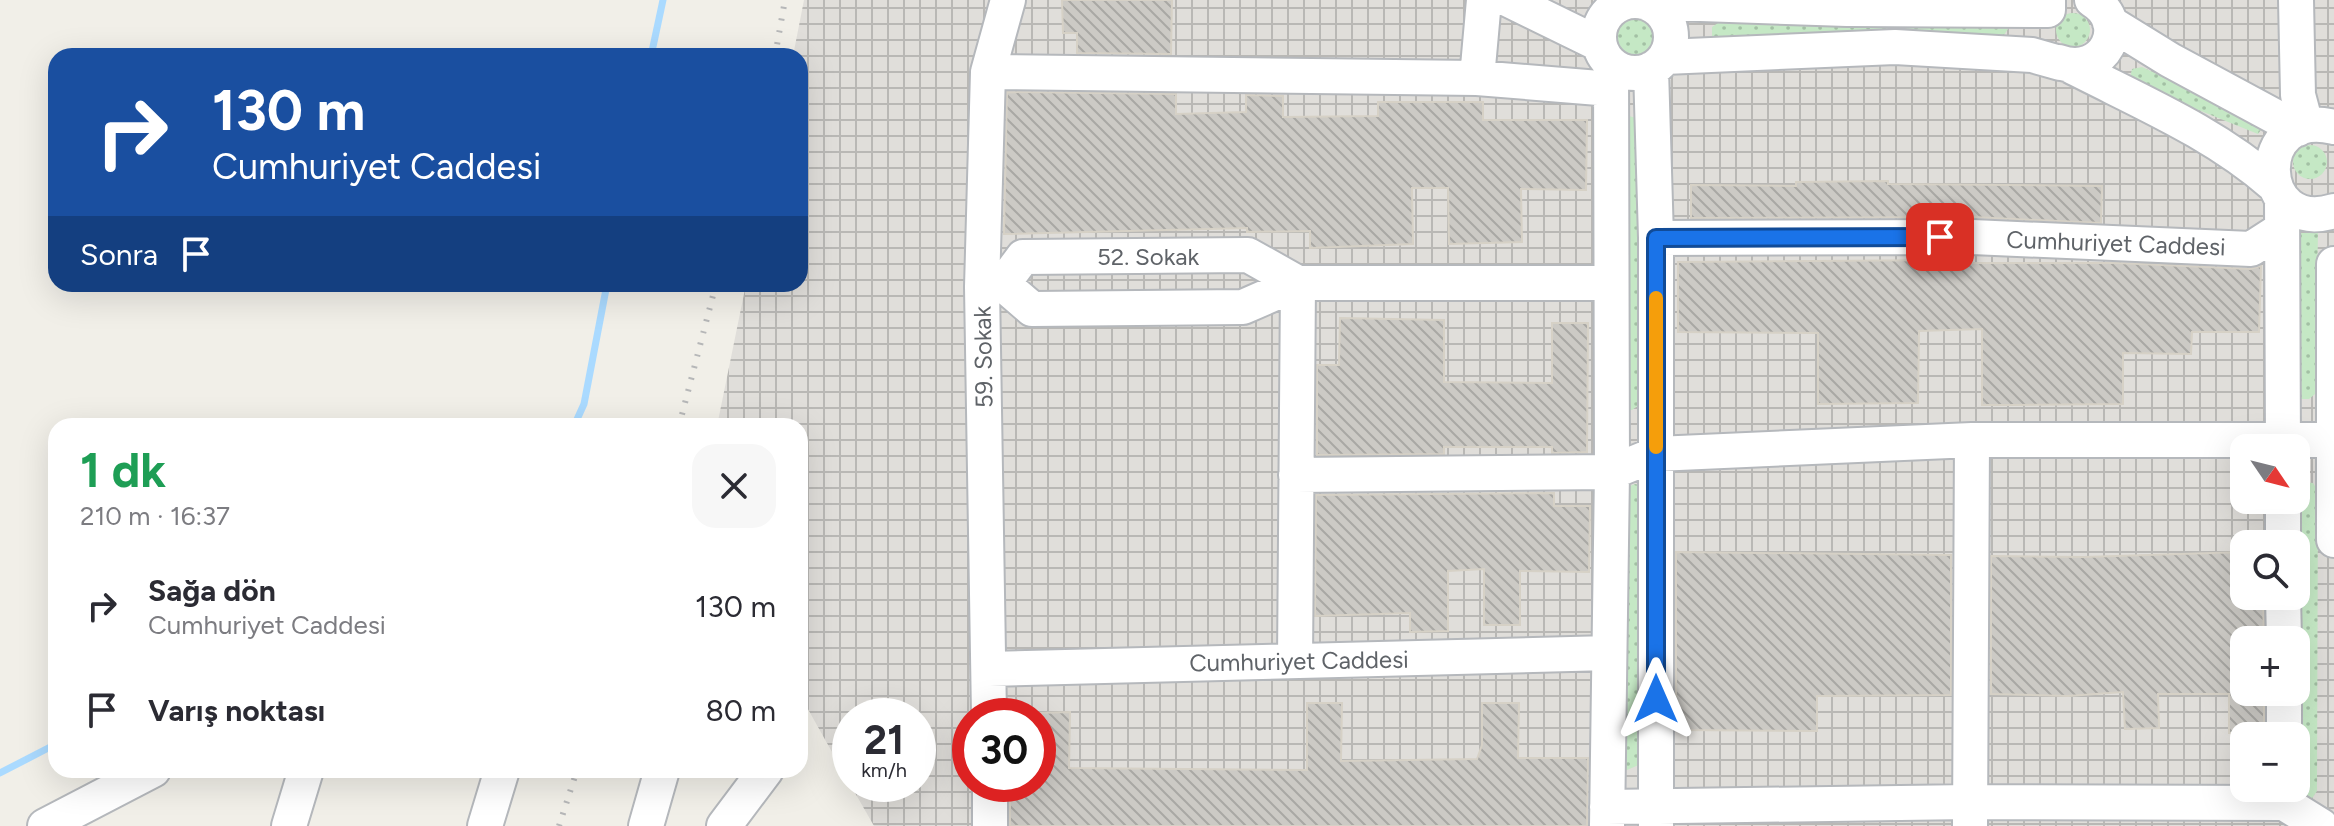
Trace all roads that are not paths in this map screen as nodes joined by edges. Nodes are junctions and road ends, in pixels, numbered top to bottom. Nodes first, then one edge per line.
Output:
1 (1008, 0) edge
2 (1484, 0) edge
3 (1509, 0) edge
4 (2296, 0) edge
5 (1633, 1) edge
6 (1708, 2) edge
7 (2052, 3) edge
8 (2100, 7) edge
9 (1658, 63) junction
10 (2066, 64) junction
11 (1607, 66) junction
12 (988, 72) junction
13 (1477, 78) junction
14 (2313, 127) edge
15 (2279, 204) junction
16 (2334, 211) edge
17 (1656, 238) junction
18 (2334, 264) edge
19 (1298, 283) junction
20 (1611, 283) junction
21 (992, 285) junction
22 (2283, 434) edge
23 (1972, 440) junction
24 (2334, 440) edge
25 (2310, 442) edge
26 (2230, 443) edge
27 (1656, 454) junction
28 (1612, 472) junction
29 (1296, 475) junction
30 (2334, 540) edge
31 (1609, 653) junction
32 (1295, 661) junction
33 (989, 669) junction
34 (989, 698) edge
35 (138, 778) edge
36 (304, 778) edge
37 (500, 778) edge
38 (660, 778) edge
39 (760, 778) edge
40 (113, 791) junction
41 (990, 802) edge
42 (2284, 806) edge
43 (1970, 814) edge
44 (1607, 816) edge
45 (1656, 816) edge
46 (45, 826) edge
47 (102, 826) edge
48 (289, 826) edge
49 (485, 826) edge
50 (646, 826) edge
51 (724, 826) edge
52 (990, 826) edge
53 (2321, 826) edge

1 - 12 street, 59. Sokak
2 - 13 street
3 - 11 street
4 - 14 street
5 - 6 street
5 - 9 street
5 - 11 street
6 - 7 street
7 - 10 street
8 - 10 street
8 - 14 street
9 - 10 street
9 - 11 street
9 - 17 street
10 - 15 street
11 - 13 street
11 - 20 street
12 - 13 street
12 - 21 street, 59. Sokak
14 - 15 street
15 - 16 street
15 - 17 street, Cumhuriyet Caddesi
15 - 22 street
17 - 27 street
18 - 24 street
19 - 20 street, 52. Sokak
19 - 21 street, 52. Sokak
19 - 21 street, 52. Sokak
19 - 29 street
20 - 28 street
21 - 33 street, 59. Sokak
23 - 26 street
23 - 27 street
23 - 43 street
24 - 25 street
24 - 30 street
27 - 28 street
27 - 45 street
28 - 29 street
28 - 31 street
29 - 32 street
31 - 32 street, Cumhuriyet Caddesi
31 - 44 street
32 - 33 street, Cumhuriyet Caddesi
33 - 34 street, 59. Sokak
35 - 40 street
36 - 48 street
37 - 49 street
38 - 50 street
39 - 51 street
40 - 46 street
40 - 47 street
41 - 52 street
42 - 43 street
42 - 53 street
43 - 45 street
44 - 45 street

